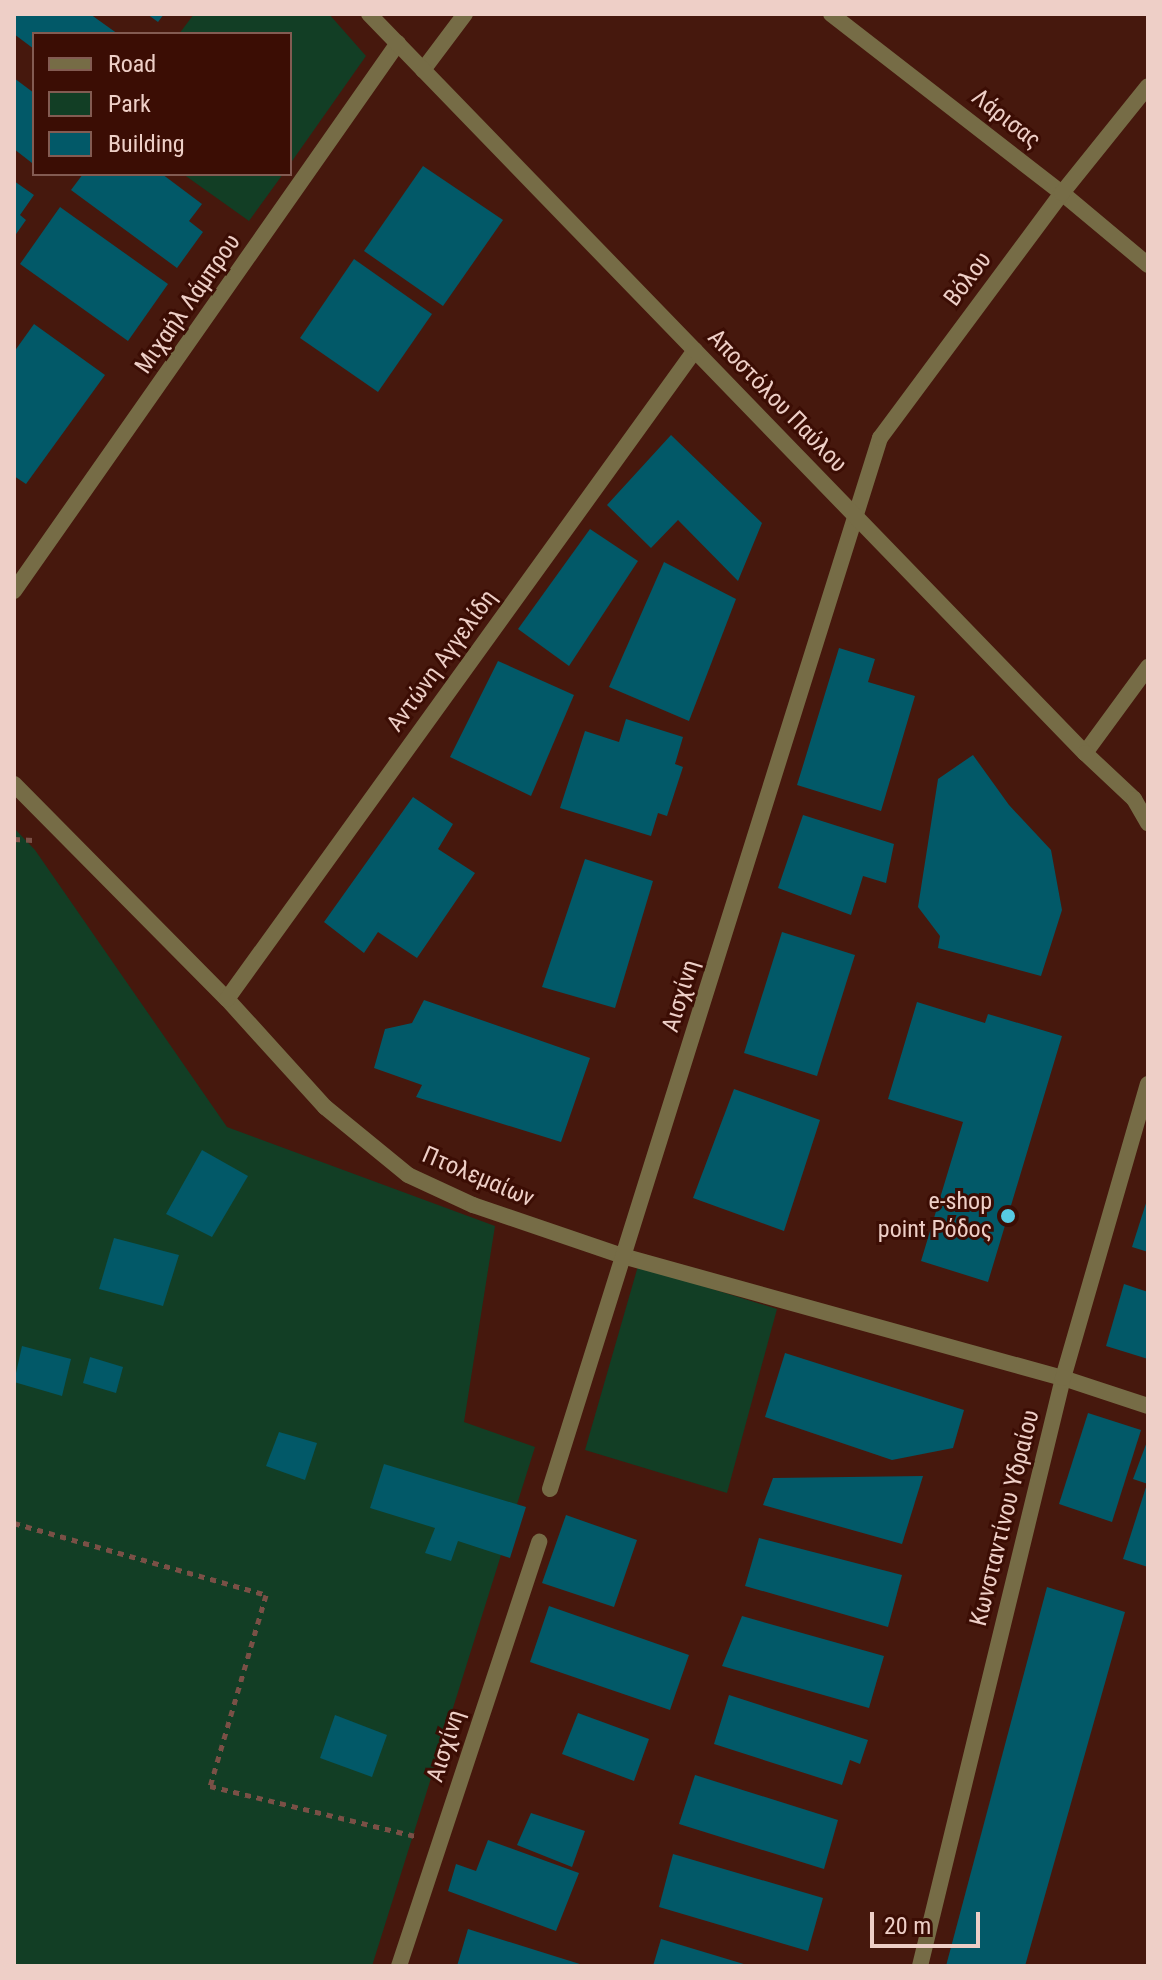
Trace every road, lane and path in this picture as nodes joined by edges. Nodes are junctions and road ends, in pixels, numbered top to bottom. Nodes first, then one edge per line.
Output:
1 (369, 14) edge
2 (465, 14) edge
3 (831, 14) edge
4 (398, 43) junction
5 (423, 70) junction
6 (1148, 86) edge
7 (1062, 193) junction
8 (1148, 265) edge
9 (695, 350) junction
10 (855, 516) junction
11 (14, 591) edge
12 (1148, 667) edge
13 (1085, 753) junction
14 (14, 784) edge
15 (1148, 823) edge
16 (227, 999) junction
17 (1148, 1084) edge
18 (626, 1257) junction
19 (1063, 1378) junction
20 (1148, 1406) edge
21 (550, 1489) dead end
22 (14, 1523) edge
23 (539, 1542) dead end
24 (439, 1842) junction
25 (399, 1966) edge
26 (920, 1966) edge

1 - 4 street, Αποστόλου Παύλου
2 - 5 street
3 - 7 street, Λάρισας
4 - 5 street, Αποστόλου Παύλου
4 - 11 street, Μιχαήλ Λάμπρου
5 - 9 street, Αποστόλου Παύλου
6 - 7 street, Βόλου
7 - 8 street, Λάρισας
7 - 10 street, Βόλου
9 - 10 street, Αποστόλου Παύλου
9 - 16 street, Αντώνη Αγγελίδη
10 - 13 street, Αποστόλου Παύλου
10 - 18 street, Αισχίνη
12 - 13 street
13 - 15 street, Αποστόλου Παύλου
14 - 16 street, Πτολεμαίων
16 - 18 street, Πτολεμαίων
17 - 19 street, Κωνσταντίνου Υδραίου
18 - 19 street, Πτολεμαίων
18 - 21 street, Αισχίνη
19 - 20 street, Πτολεμαίων
19 - 26 street, Κωνσταντίνου Υδραίου
22 - 24 path
23 - 24 street, Αισχίνη
24 - 25 street, Αισχίνη

